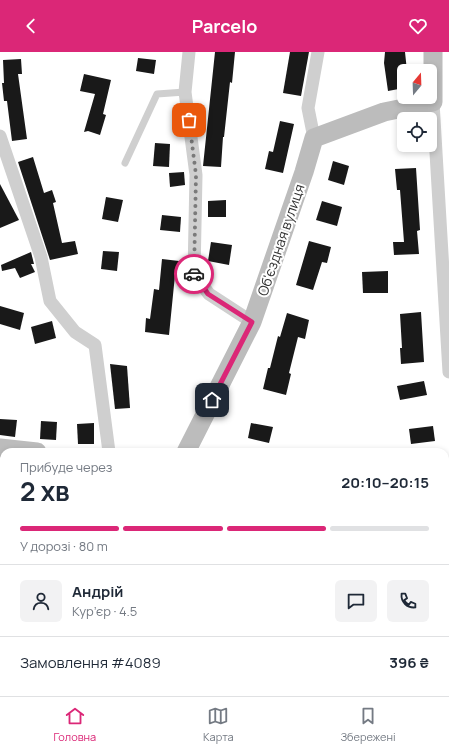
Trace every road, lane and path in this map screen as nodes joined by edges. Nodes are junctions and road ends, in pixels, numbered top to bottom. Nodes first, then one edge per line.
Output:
1 (189, 52) edge
2 (318, 52) edge
3 (433, 52) edge
4 (433, 64) edge
5 (185, 92) junction
6 (423, 104) edge
7 (433, 104) edge
8 (0, 136) edge
9 (314, 138) junction
10 (125, 163) dead end
11 (252, 322) junction
12 (449, 372) edge
13 (108, 448) edge
14 (188, 448) edge

1 - 5 street
2 - 9 street
3 - 4 street
5 - 10 lane
5 - 11 street
6 - 9 street
7 - 12 street
8 - 13 street
9 - 11 street, Об'єздная вулиця
11 - 14 street, Об'єздная вулиця

